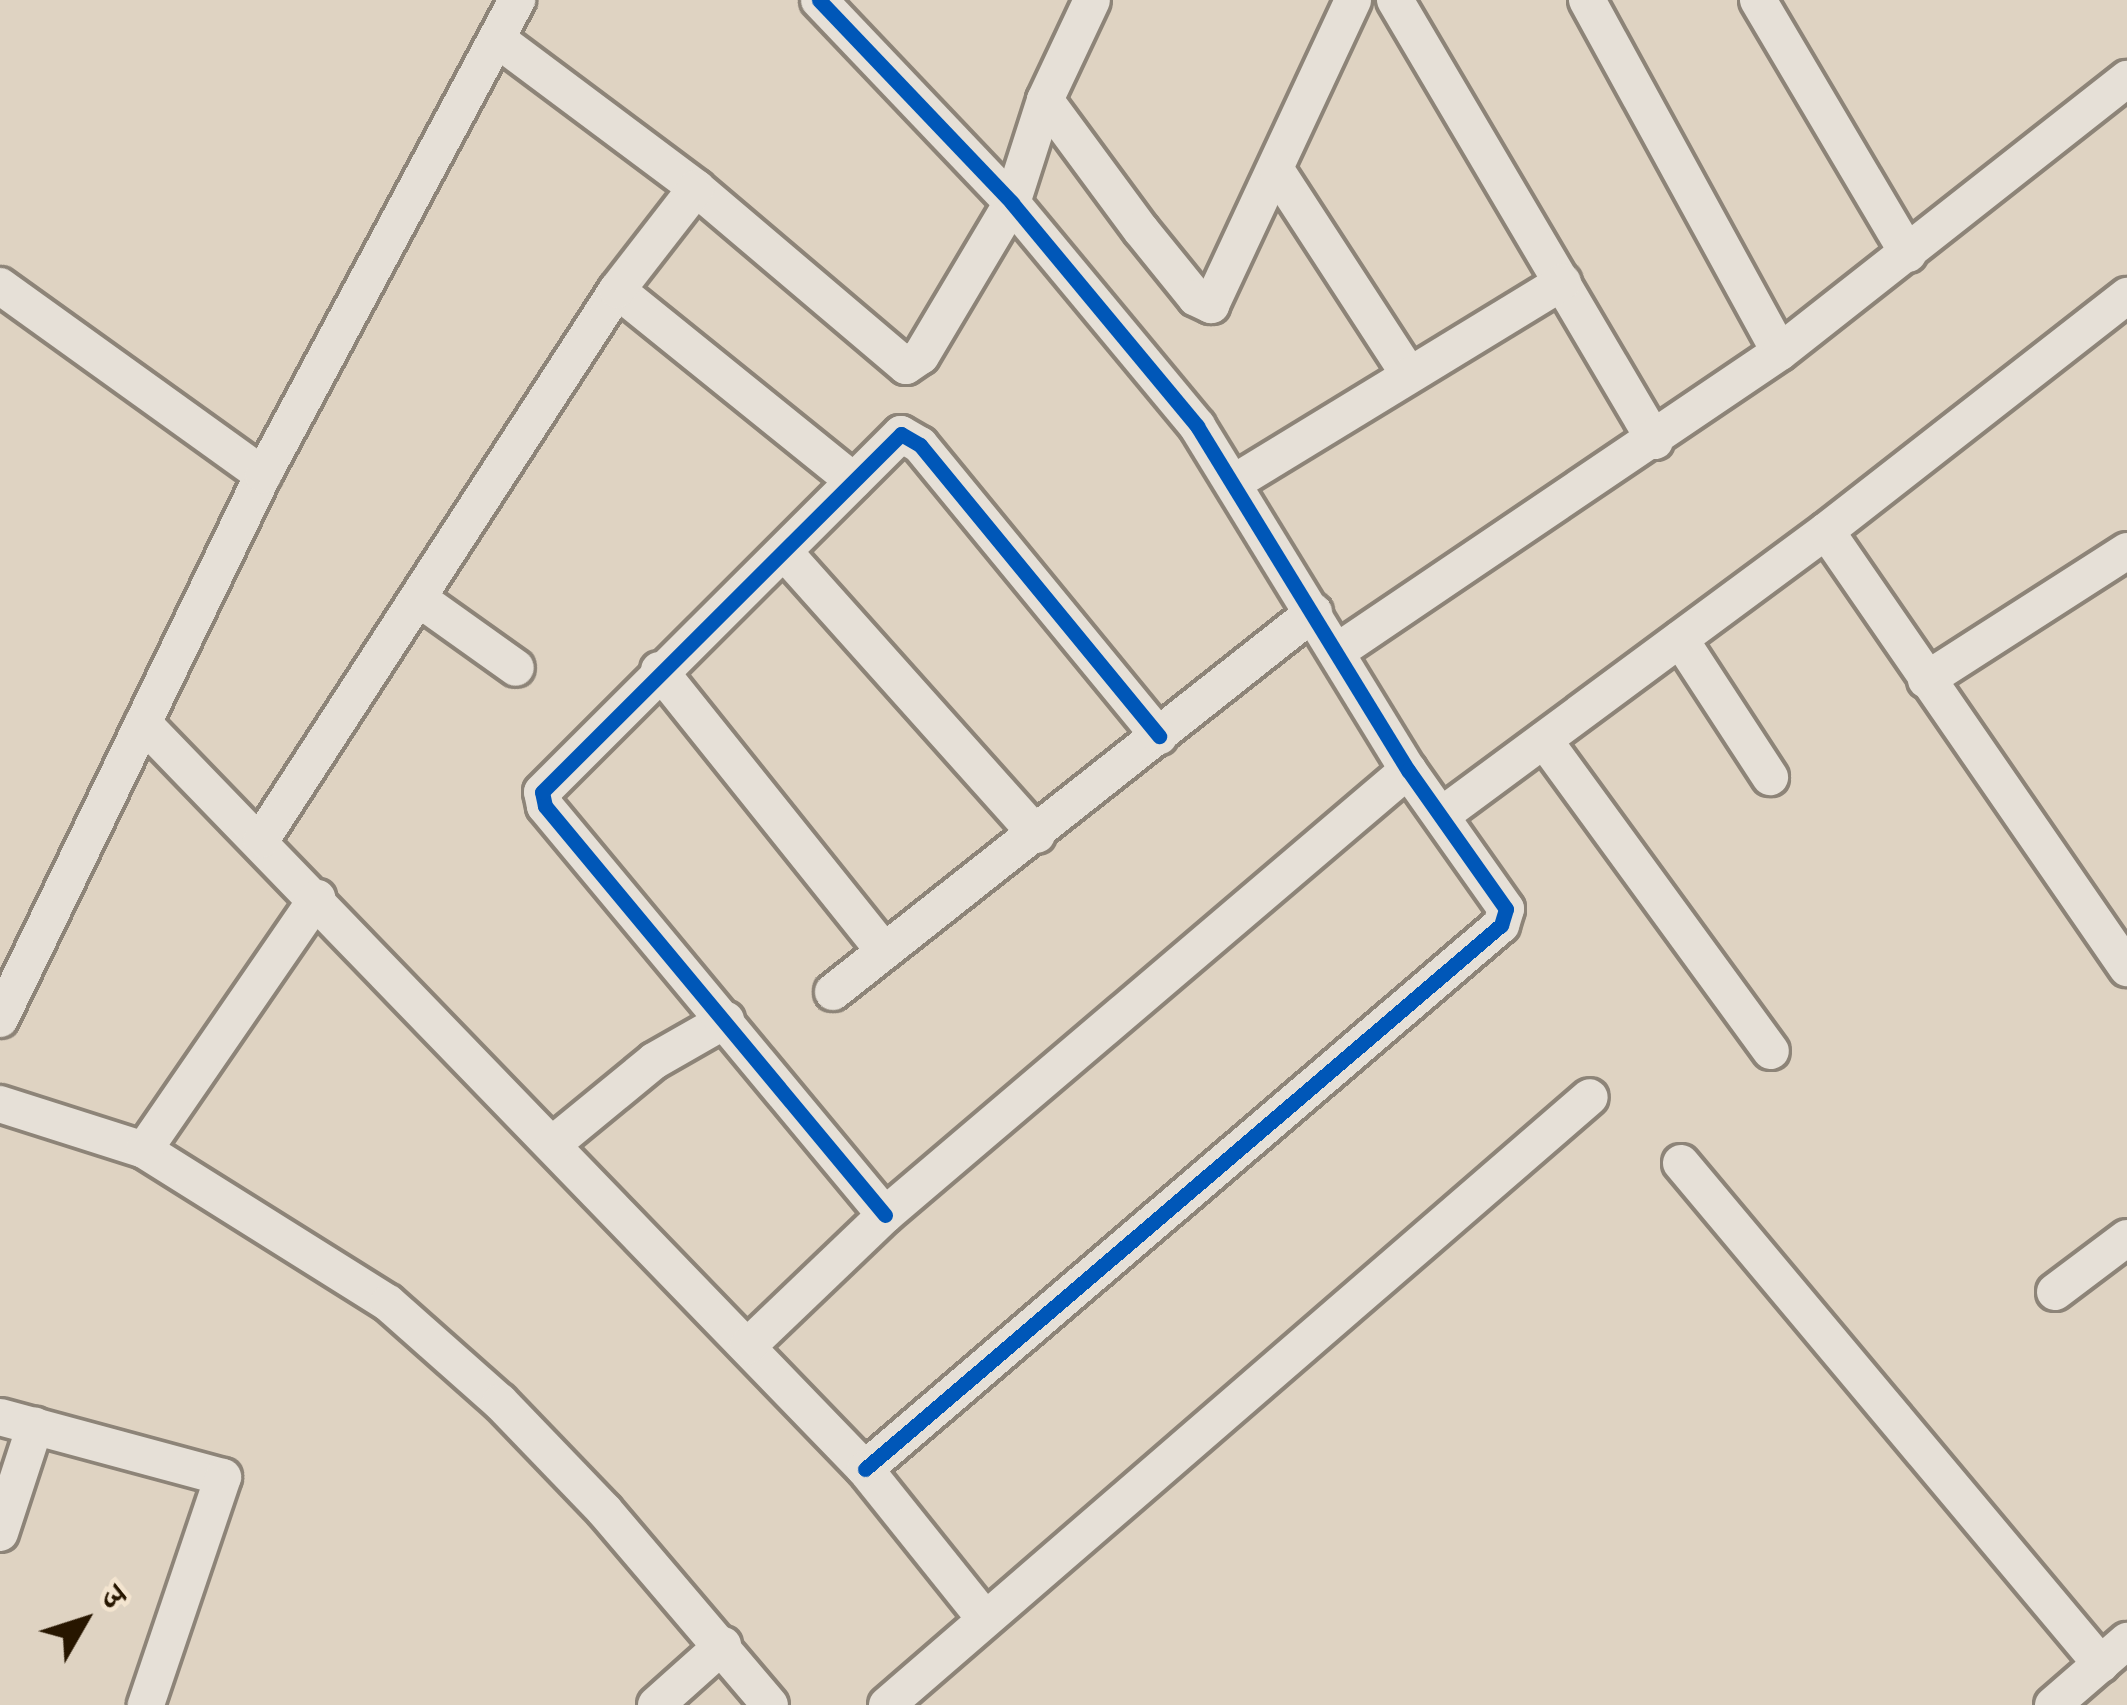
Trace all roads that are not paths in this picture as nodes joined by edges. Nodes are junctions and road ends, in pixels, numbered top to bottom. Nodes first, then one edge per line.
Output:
1 (517, 0) edge
2 (819, 0) edge
3 (1092, 0) edge
4 (1353, 0) edge
5 (1395, 0) edge
6 (1587, 0) edge
7 (1758, 0) edge
8 (496, 39) junction
9 (2127, 80) edge
10 (1045, 100) junction
11 (1278, 173) junction
12 (696, 188) junction
13 (1012, 203) junction
14 (1908, 254) junction
15 (1563, 282) junction
16 (0, 286) edge
17 (617, 290) junction
18 (2127, 296) edge
19 (1780, 352) junction
20 (1407, 372) junction
21 (1655, 441) junction
22 (263, 476) junction
23 (854, 481) junction
24 (1235, 482) junction
25 (1826, 531) junction
26 (2127, 551) edge
27 (785, 553) junction
28 (418, 598) junction
29 (1314, 612) junction
30 (1680, 639) junction
31 (1338, 651) junction
32 (516, 668) dead end
33 (658, 670) junction
34 (1926, 680) junction
35 (143, 723) junction
36 (1159, 736) junction
37 (1544, 740) junction
38 (1408, 770) junction
39 (1770, 777) dead end
40 (1442, 815) junction
41 (1037, 835) junction
42 (261, 840) junction
43 (316, 898) junction
44 (884, 950) junction
45 (2127, 968) edge
46 (833, 992) dead end
47 (0, 1019) edge
48 (726, 1020) junction
49 (1771, 1051) dead end
50 (1590, 1097) dead end
51 (0, 1104) edge
52 (553, 1144) junction
53 (145, 1150) junction
54 (1681, 1163) dead end
55 (885, 1215) junction
56 (2127, 1238) edge
57 (2055, 1292) dead end
58 (748, 1346) junction
59 (18, 1422) edge
60 (865, 1469) junction
61 (0, 1533) edge
62 (985, 1619) junction
63 (723, 1645) junction
64 (2114, 1652) edge
65 (146, 1705) edge
66 (656, 1705) edge
67 (770, 1705) edge
68 (887, 1705) edge
69 (2054, 1705) edge

1 - 8 street
2 - 13 street
3 - 10 street
4 - 11 street
5 - 15 street
6 - 19 street
7 - 14 street
8 - 12 street
8 - 22 street
9 - 14 street
10 - 11 street
10 - 13 street
11 - 20 street
12 - 13 street
12 - 17 street
13 - 24 street
14 - 19 street
15 - 20 street
15 - 21 street
16 - 22 street
17 - 23 street
17 - 28 street
18 - 25 street
19 - 21 street
20 - 24 street
21 - 31 street
22 - 35 street
23 - 27 street
23 - 36 street
24 - 29 street
25 - 30 street
25 - 34 street
26 - 34 street
27 - 33 street
27 - 41 street
28 - 32 street
28 - 42 street
29 - 31 street
29 - 36 street
30 - 37 street
30 - 39 street
31 - 38 street
33 - 44 street
33 - 48 street
34 - 45 street
35 - 42 street
35 - 47 street
36 - 41 street
37 - 40 street
37 - 49 street
38 - 40 street
38 - 55 street
40 - 60 street
41 - 44 street
42 - 43 street
43 - 52 street
43 - 53 street
44 - 46 street
48 - 52 street
48 - 55 street
50 - 62 street
51 - 53 street
52 - 58 street
53 - 63 street
54 - 64 street
55 - 58 street
56 - 57 street
58 - 60 street
59 - 61 street
59 - 65 street
60 - 62 street
62 - 68 street
63 - 66 street
63 - 67 street
64 - 69 street

